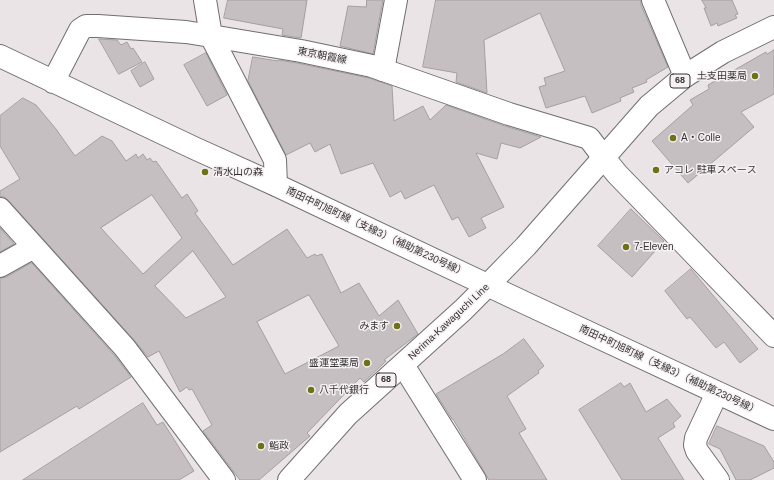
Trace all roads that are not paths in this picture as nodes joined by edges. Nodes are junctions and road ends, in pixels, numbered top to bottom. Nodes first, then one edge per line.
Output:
1 (205, 0) edge
2 (396, 0) edge
3 (653, 0) edge
4 (774, 27) edge
5 (211, 36) junction
6 (0, 56) edge
7 (383, 70) junction
8 (685, 76) junction
9 (53, 82) junction
10 (604, 158) junction
11 (276, 185) junction
12 (0, 209) edge
13 (34, 247) junction
14 (0, 266) edge
15 (488, 286) junction
16 (774, 336) edge
17 (403, 365) junction
18 (717, 393) junction
19 (774, 419) edge
20 (224, 480) edge
21 (289, 480) edge
22 (475, 480) edge
23 (718, 480) edge

1 - 5 main road
2 - 7 main road
3 - 8 main road
4 - 8 main road, 68
5 - 7 main road, 東京朝霞線
5 - 9 main road, 東京朝霞線
5 - 11 main road
6 - 9 main road, 南田中町旭町線（支線3）（補助第230号線）
7 - 10 main road, 東京朝霞線
8 - 10 main road, 68
9 - 11 main road, 南田中町旭町線（支線3）（補助第230号線）
10 - 15 main road, Nerima-Kawaguchi Line / 68
10 - 16 main road, 東京朝霞線
11 - 15 main road, 南田中町旭町線（支線3）（補助第230号線）
12 - 13 main road
13 - 14 main road
13 - 20 main road
15 - 17 main road, Nerima-Kawaguchi Line / 68
15 - 18 main road, 南田中町旭町線（支線3）（補助第230号線）
17 - 21 main road, Nerima-Kawaguchi Line / 68
17 - 22 main road
18 - 19 main road, 南田中町旭町線（支線3）（補助第230号線）
18 - 23 main road

